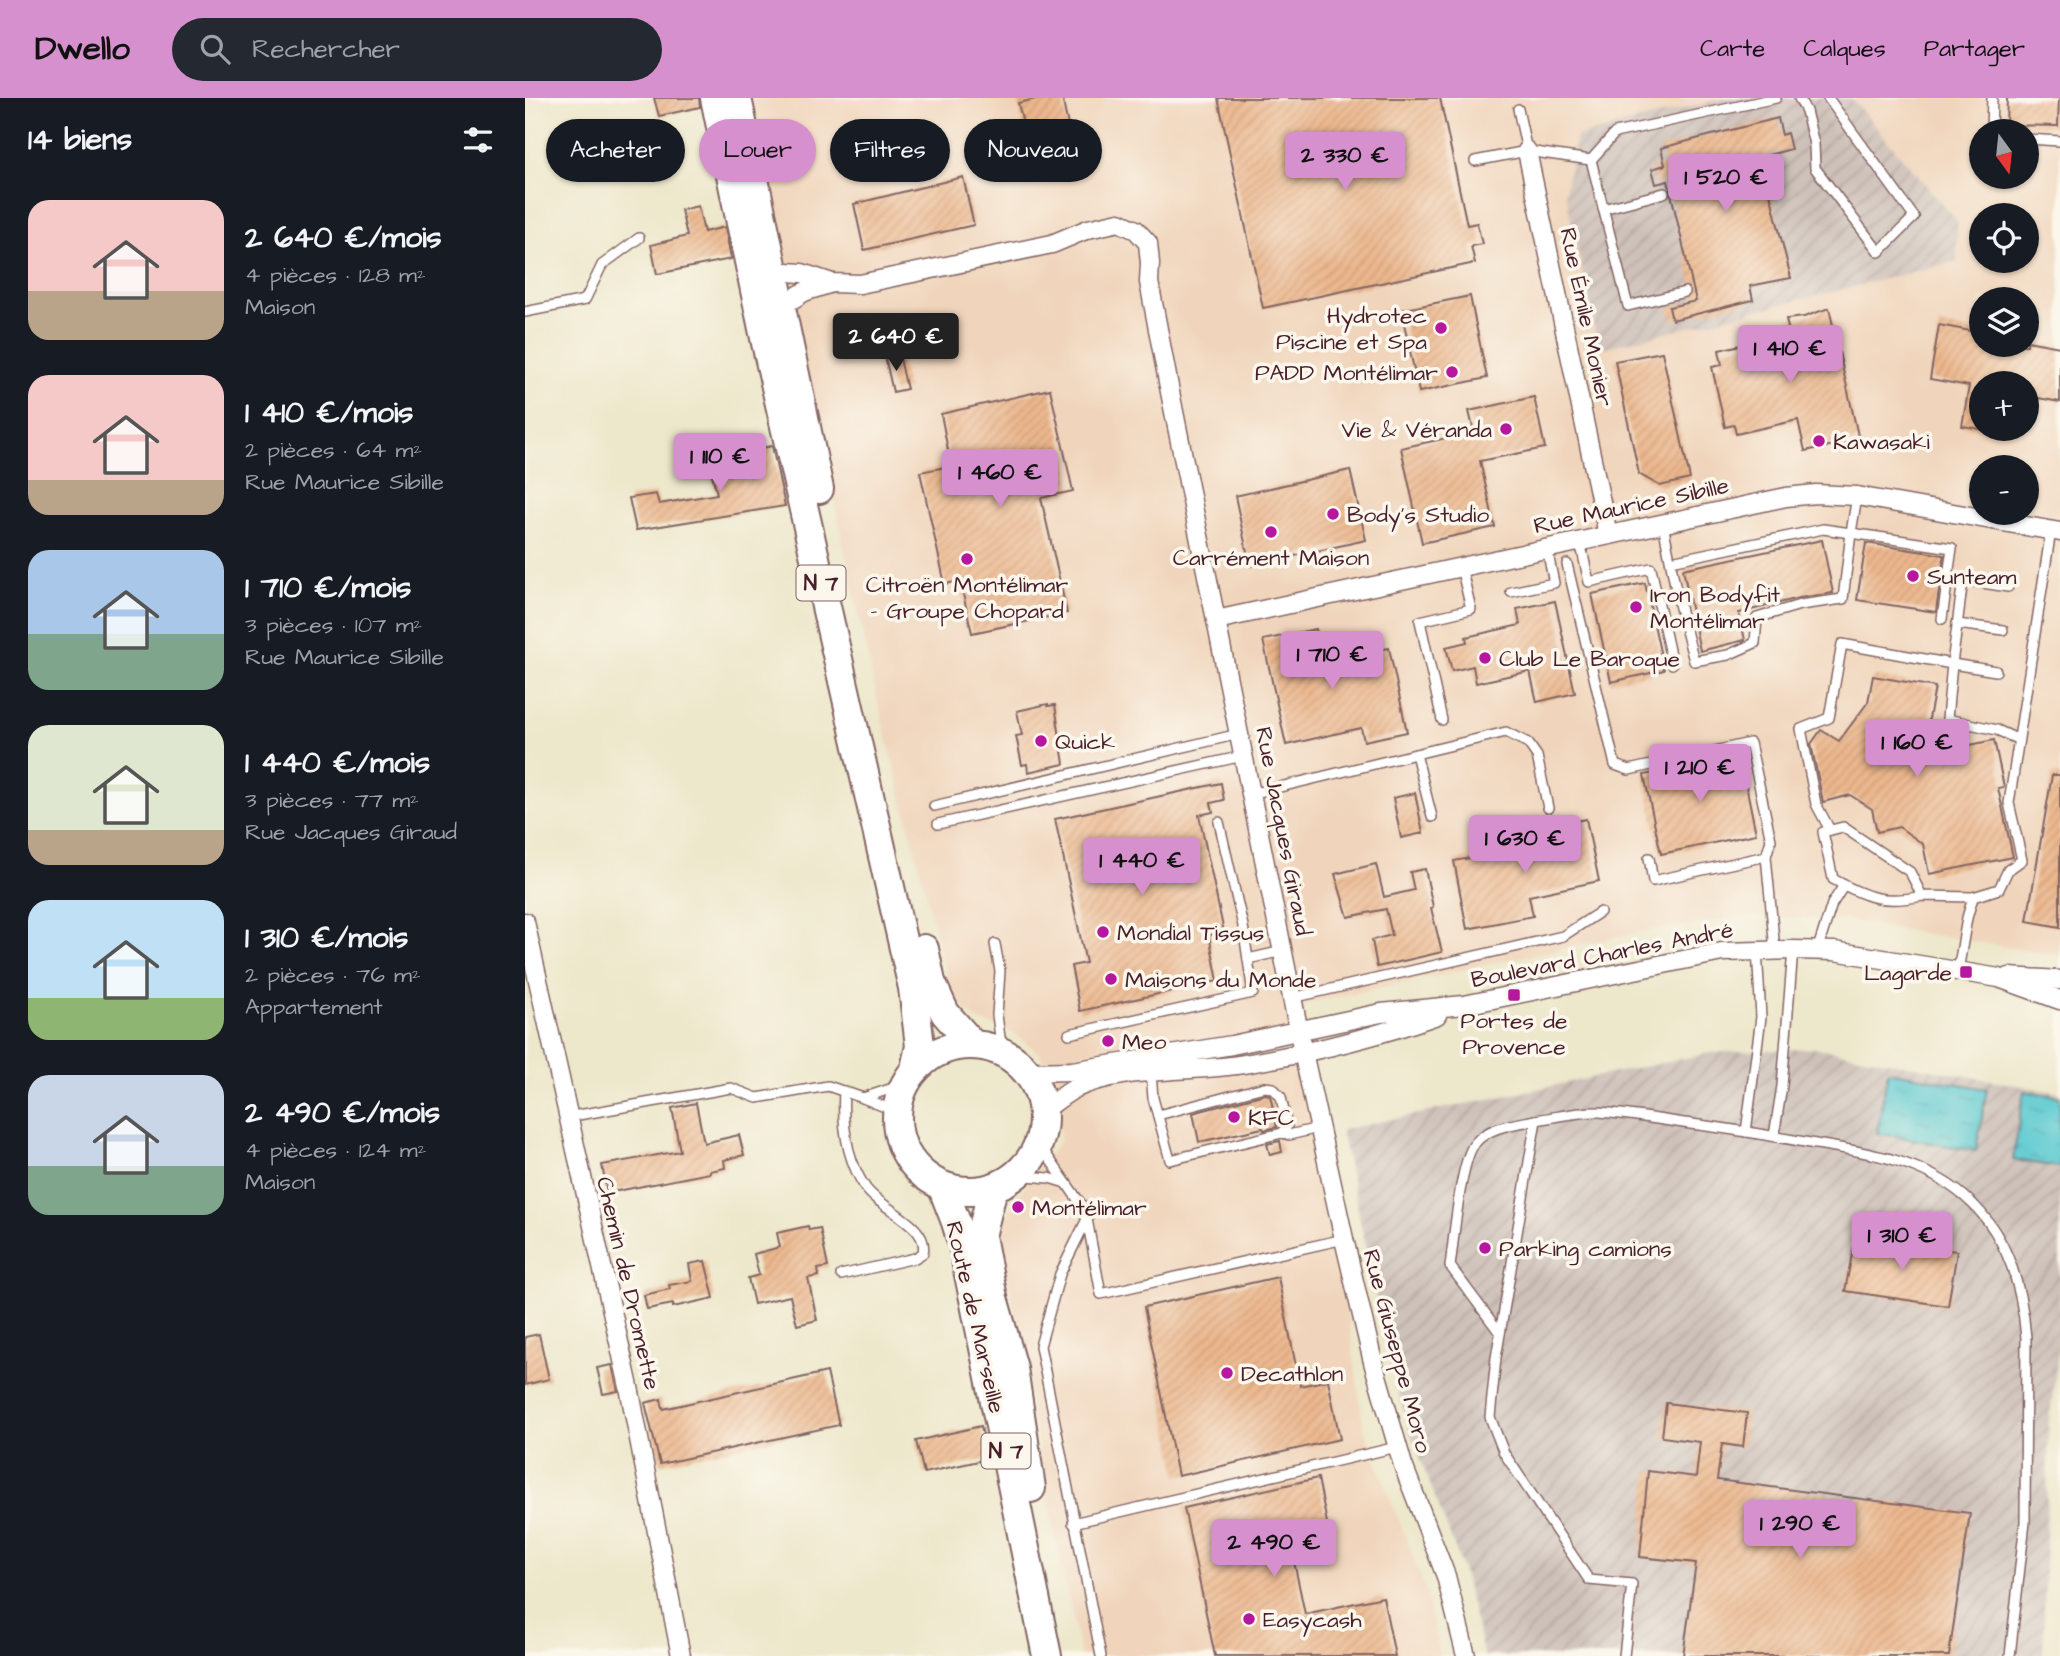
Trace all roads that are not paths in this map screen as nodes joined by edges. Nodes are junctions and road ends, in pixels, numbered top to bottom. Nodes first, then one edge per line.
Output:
1 (715, 98) edge
2 (737, 98) edge
3 (1776, 98) edge
4 (1799, 98) edge
5 (1828, 98) edge
6 (1992, 98) edge
7 (1518, 109) dead end
8 (1991, 119) edge
9 (2039, 140) edge
10 (2060, 141) edge
11 (1527, 151) junction
12 (1591, 160) junction
13 (1475, 161) dead end
14 (1664, 193) dead end
15 (1603, 209) junction
16 (639, 237) dead end
17 (772, 271) junction
18 (832, 284) junction
19 (1685, 292) dead end
20 (780, 307) junction
21 (525, 312) edge
22 (1857, 496) junction
23 (1663, 524) junction
24 (2056, 531) edge
25 (1851, 533) junction
26 (1608, 535) junction
27 (1580, 541) junction
28 (1547, 549) junction
29 (1671, 561) junction
30 (1567, 564) dead end
31 (1461, 567) junction
32 (2008, 587) dead end
33 (1511, 592) dead end
34 (1942, 619) dead end
35 (1216, 620) junction
36 (1958, 624) junction
37 (2003, 630) dead end
38 (1671, 664) dead end
39 (1952, 664) junction
40 (1996, 671) dead end
41 (1442, 720) dead end
42 (1239, 734) junction
43 (2017, 739) junction
44 (1416, 754) junction
45 (1243, 756) junction
46 (1251, 794) junction
47 (934, 806) dead end
48 (1548, 808) dead end
49 (1432, 817) dead end
50 (1219, 822) dead end
51 (938, 824) dead end
52 (1830, 830) junction
53 (1766, 856) junction
54 (1649, 858) dead end
55 (1844, 885) junction
56 (1922, 896) junction
57 (1973, 897) junction
58 (1599, 912) dead end
59 (525, 922) edge
60 (995, 944) dead end
61 (1775, 950) junction
62 (1283, 951) junction
63 (1817, 951) junction
64 (1248, 959) junction
65 (1958, 971) junction
66 (1999, 978) junction
67 (2060, 980) edge
68 (1292, 998) junction
69 (2060, 1000) edge
70 (1464, 1005) junction
71 (1069, 1034) dead end
72 (1301, 1042) junction
73 (973, 1045) junction
74 (1002, 1052) junction
75 (1027, 1072) junction
76 (1151, 1073) junction
77 (910, 1076) junction
78 (844, 1091) junction
79 (863, 1098) junction
80 (1043, 1111) junction
81 (897, 1112) junction
82 (1158, 1115) junction
83 (567, 1117) junction
84 (1536, 1120) junction
85 (1319, 1128) junction
86 (1746, 1132) junction
87 (1282, 1133) junction
88 (1774, 1136) junction
89 (1039, 1144) junction
90 (1004, 1182) junction
91 (1066, 1183) junction
92 (942, 1186) junction
93 (1087, 1219) junction
94 (1344, 1239) junction
95 (841, 1275) dead end
96 (1500, 1333) junction
97 (1397, 1447) junction
98 (1073, 1523) junction
99 (681, 1656) edge
100 (1047, 1656) edge
101 (1063, 1656) edge
102 (1101, 1656) edge
103 (1466, 1656) edge
104 (1624, 1656) edge
105 (2010, 1656) edge

1 - 77 main road, N 7
2 - 17 main road, N 7
3 - 12 lane
4 - 5 lane
6 - 8 lane
7 - 11 lane, Rue Émile Monier
9 - 10 lane
11 - 12 lane
11 - 13 lane
11 - 26 street, Rue Émile Monier
12 - 15 lane
14 - 15 lane
15 - 19 lane
16 - 21 lane
17 - 18 street
17 - 20 main road, N 7
18 - 20 street
18 - 35 street, Rue Jacques Giraud
20 - 73 main road, N 7
22 - 23 street, Rue Maurice Sibille
22 - 24 street, Rue Maurice Sibille
22 - 25 lane
23 - 26 street, Rue Maurice Sibille
23 - 29 lane
24 - 43 lane
25 - 29 lane
25 - 29 lane
25 - 34 lane
26 - 27 street, Rue Maurice Sibille
27 - 28 street, Rue Maurice Sibille
27 - 38 lane
28 - 31 street, Rue Maurice Sibille
28 - 33 lane
30 - 53 lane
31 - 35 street, Rue Maurice Sibille
31 - 41 lane
32 - 36 lane
35 - 42 street, Rue Jacques Giraud
36 - 37 lane
36 - 39 lane
39 - 40 lane
39 - 43 lane
39 - 52 lane
42 - 45 street, Rue Jacques Giraud
42 - 47 lane
43 - 57 lane
44 - 46 lane
44 - 48 lane
44 - 49 lane
45 - 46 street, Rue Jacques Giraud
45 - 51 lane
46 - 62 street, Rue Jacques Giraud
50 - 64 lane
52 - 55 lane
52 - 56 lane
53 - 54 lane
53 - 61 lane
55 - 56 lane
55 - 63 lane
56 - 57 lane
57 - 65 lane
58 - 68 lane
59 - 83 street, Chemin de Dromette
60 - 74 lane
61 - 63 street, Boulevard Charles André
61 - 70 street, Boulevard Charles André
61 - 86 lane
61 - 88 lane
62 - 64 lane
62 - 68 street, Rue Jacques Giraud
63 - 65 street, Boulevard Charles André
64 - 71 lane
65 - 66 street, Boulevard Charles André
66 - 67 street, Boulevard Charles André
66 - 69 street, Boulevard Charles André
68 - 72 street, Rue Jacques Giraud
70 - 72 street, Boulevard Charles André
70 - 72 street, Boulevard Charles André
72 - 75 street, Boulevard Charles André
72 - 76 street, Boulevard Charles André
72 - 85 street, Rue Giuseppe Moro
73 - 74 main road
73 - 77 main road
74 - 75 main road
75 - 80 main road
76 - 80 street, Boulevard Charles André
76 - 82 lane
77 - 79 lane
77 - 81 main road
78 - 79 lane
78 - 83 lane
78 - 95 lane
79 - 81 lane
80 - 89 main road
81 - 92 main road
82 - 87 lane
82 - 87 lane
83 - 99 street, Chemin de Dromette
84 - 86 lane
84 - 96 lane
84 - 96 lane
85 - 87 lane
85 - 94 street, Rue Giuseppe Moro
86 - 88 lane
88 - 105 lane
89 - 90 main road
89 - 91 lane
90 - 91 lane
90 - 92 main road
90 - 101 main road, Route de Marseille / N 7
91 - 93 lane
92 - 100 main road, Route de Marseille / N 7
93 - 94 lane
93 - 98 lane
94 - 97 street, Rue Giuseppe Moro
96 - 104 lane
97 - 98 lane
97 - 103 street, Rue Giuseppe Moro
98 - 102 lane

